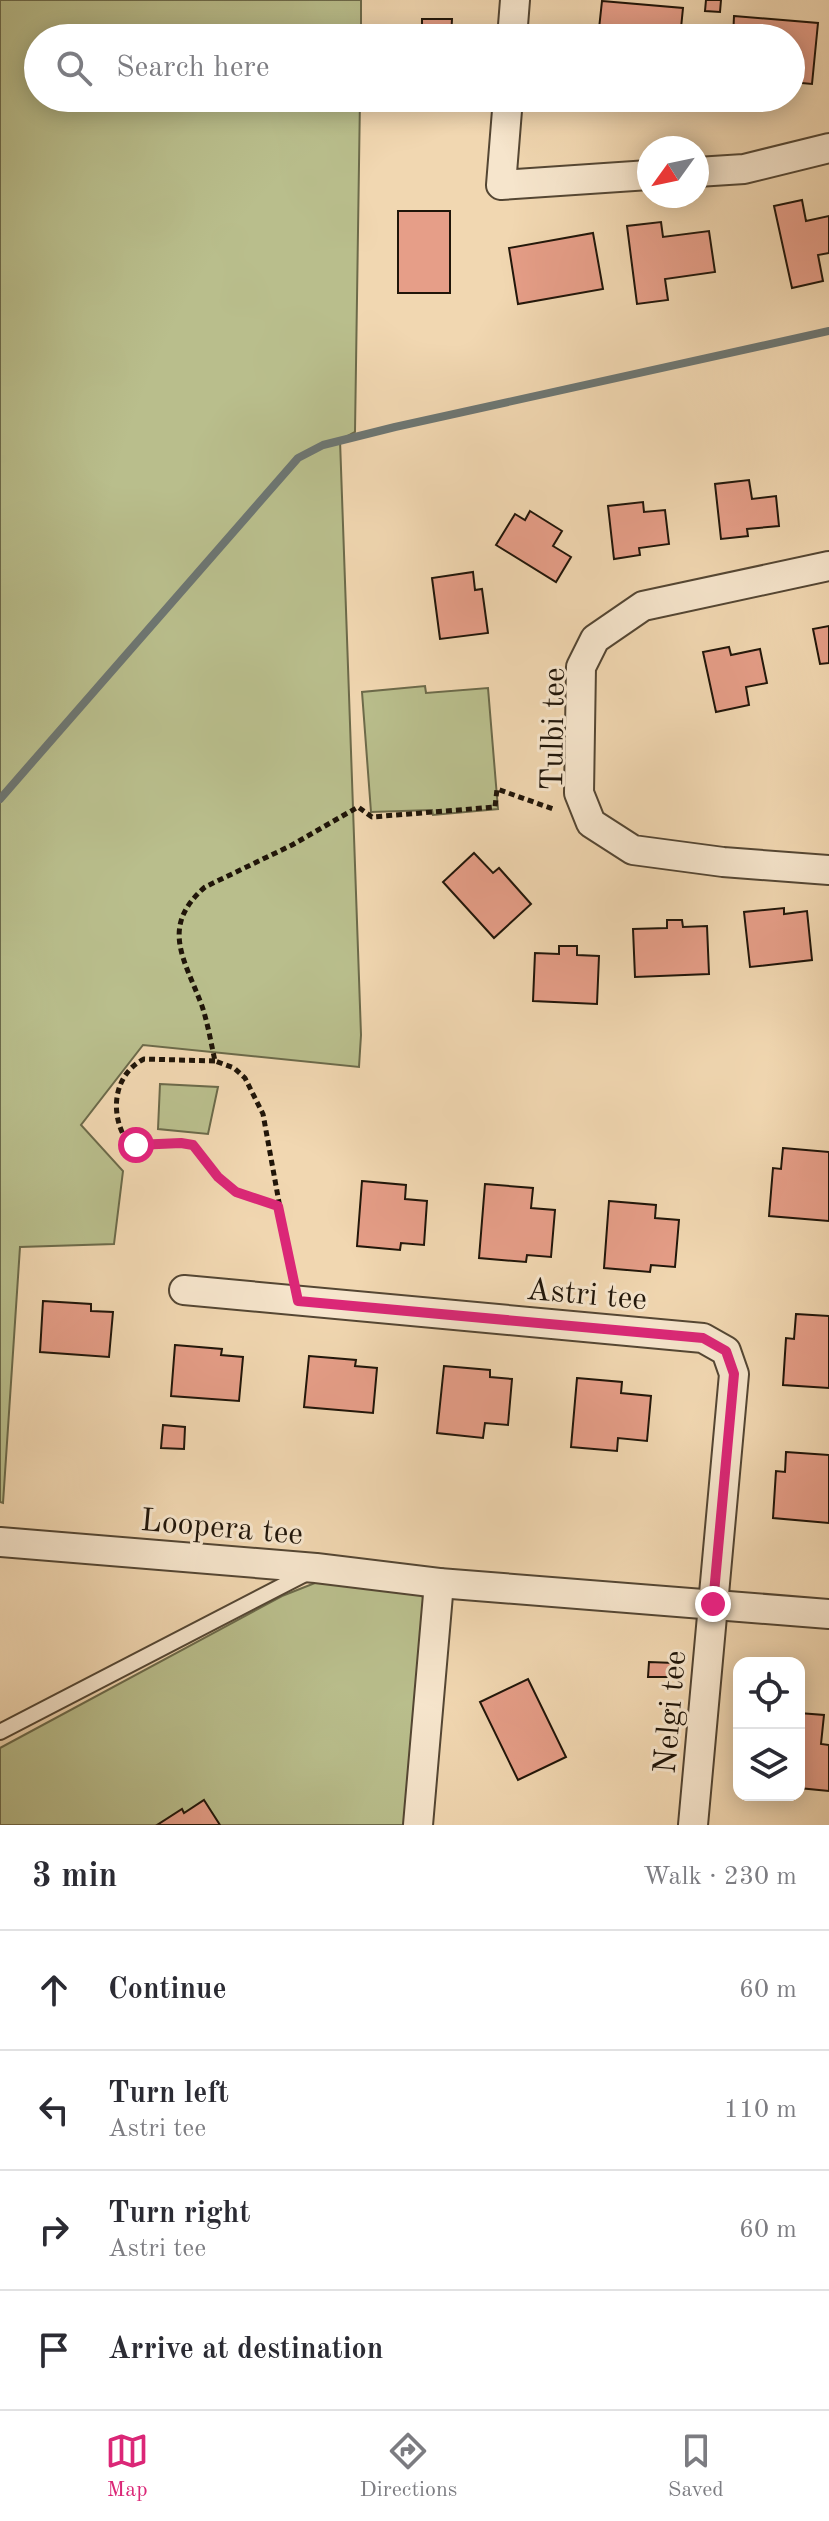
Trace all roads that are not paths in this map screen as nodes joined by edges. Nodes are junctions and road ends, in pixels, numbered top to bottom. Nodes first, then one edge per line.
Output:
1 (515, 0) edge
2 (513, 24) edge
3 (507, 112) edge
4 (829, 148) edge
5 (709, 171) edge
6 (637, 176) edge
7 (829, 566) edge
8 (829, 870) edge
9 (184, 1290) dead end
10 (0, 1542) edge
11 (316, 1568) junction
12 (439, 1583) junction
13 (713, 1604) junction
14 (829, 1614) edge
15 (0, 1732) edge
16 (418, 1825) edge
17 (693, 1825) edge

1 - 2 street
3 - 6 street
4 - 5 street
7 - 8 street, Tulbi tee
9 - 13 street, Astri tee
10 - 11 street, Loopera tee
11 - 12 street, Loopera tee
11 - 15 lane
12 - 13 street, Loopera tee
12 - 16 street
13 - 14 street, Loopera tee
13 - 17 street, Nelgi tee

